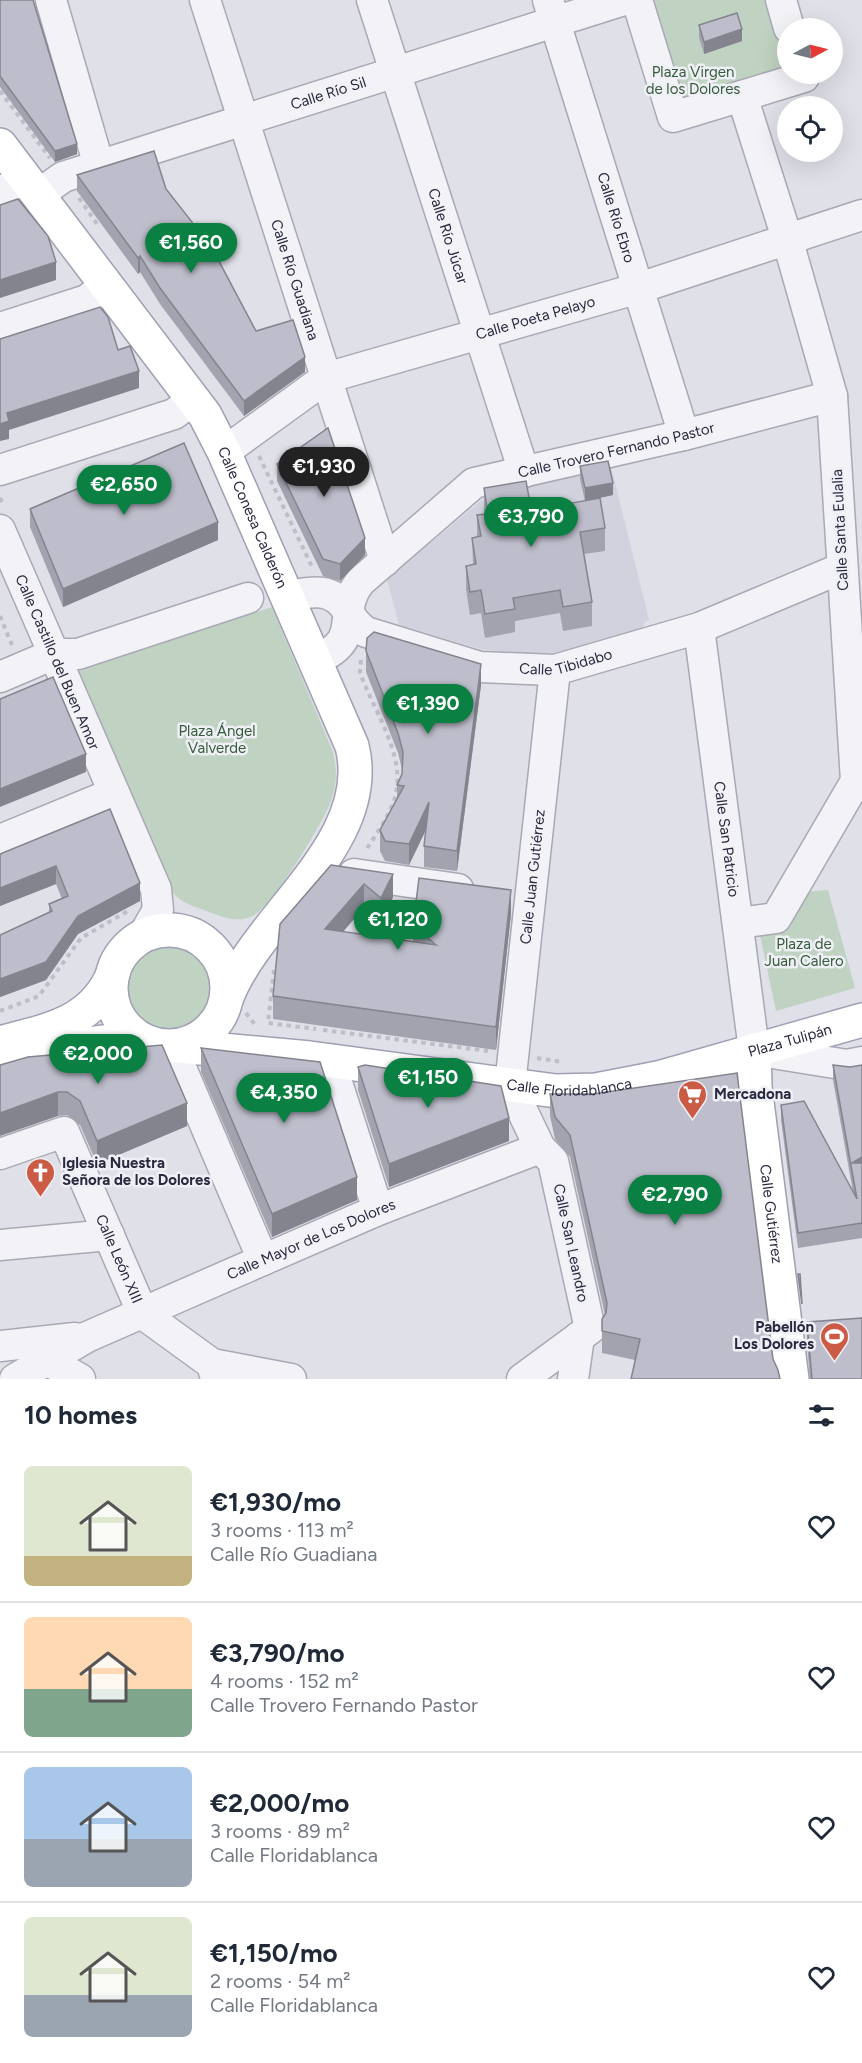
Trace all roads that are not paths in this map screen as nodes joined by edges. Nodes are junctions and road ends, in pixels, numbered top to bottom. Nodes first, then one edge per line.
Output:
1 (51, 0) edge
2 (205, 0) edge
3 (372, 0) edge
4 (624, 0) edge
5 (637, 0) edge
6 (781, 0) edge
7 (551, 11) edge
8 (786, 18) edge
9 (395, 72) junction
10 (779, 84) edge
11 (741, 96) junction
12 (243, 120) junction
13 (0, 145) edge
14 (99, 166) junction
15 (21, 188) edge
16 (862, 215) edge
17 (787, 238) junction
18 (106, 285) junction
19 (639, 288) junction
20 (0, 328) edge
21 (481, 335) junction
22 (326, 378) junction
23 (832, 396) junction
24 (194, 399) junction
25 (684, 435) junction
26 (237, 443) junction
27 (0, 470) edge
28 (525, 472) junction
29 (850, 525) edge
30 (0, 530) edge
31 (385, 561) junction
32 (842, 568) junction
33 (286, 596) junction
34 (248, 598) dead end
35 (349, 613) junction
36 (699, 628) junction
37 (54, 654) junction
38 (315, 660) junction
39 (8, 666) edge
40 (555, 670) junction
41 (859, 781) edge
42 (114, 793) junction
43 (0, 840) edge
44 (315, 869) junction
45 (508, 896) junction
46 (140, 921) junction
47 (738, 923) junction
48 (275, 924) junction
49 (196, 937) junction
50 (113, 974) junction
51 (227, 997) junction
52 (862, 1020) edge
53 (0, 1043) edge
54 (165, 1045) junction
55 (318, 1049) junction
56 (754, 1050) junction
57 (862, 1062) edge
58 (0, 1069) edge
59 (510, 1085) junction
60 (540, 1148) junction
61 (0, 1154) edge
62 (378, 1210) junction
63 (109, 1234) junction
64 (0, 1245) edge
65 (263, 1260) junction
66 (143, 1314) junction
67 (87, 1337) junction
68 (579, 1337) junction
69 (0, 1346) edge
70 (47, 1360) junction
71 (214, 1371) edge
72 (15, 1379) edge
73 (81, 1379) edge
74 (291, 1379) edge
75 (522, 1379) edge
76 (573, 1379) edge
77 (792, 1379) edge

1 - 14 street
2 - 12 street, Calle Río Guadiana
3 - 9 street, Calle Río Júcar
4 - 7 street, Calle Río Sil
5 - 11 street
6 - 8 street
7 - 9 street, Calle Río Sil
7 - 19 street, Calle Río Ebro
9 - 12 street, Calle Río Sil
9 - 21 street, Calle Río Júcar
10 - 11 street
11 - 17 street, Calle Santa Eulalia
12 - 14 street, Calle Río Sil
12 - 22 street, Calle Río Guadiana
13 - 15 main road, Calle Conesa Calderón
14 - 15 street, Calle Río Sil
15 - 18 main road, Calle Conesa Calderón
16 - 17 street, Calle Poeta Pelayo
17 - 19 street, Calle Poeta Pelayo
17 - 23 street, Calle Santa Eulalia
18 - 20 street
18 - 24 main road, Calle Conesa Calderón
19 - 21 street, Calle Poeta Pelayo
19 - 25 street, Calle Río Ebro
21 - 22 street, Calle Poeta Pelayo
21 - 28 street, Calle Río Júcar
22 - 26 street, Calle Poeta Pelayo
22 - 31 street, Calle Río Guadiana
23 - 25 street, Calle Trovero Fernando Pastor
23 - 29 street, Calle Santa Eulalia
24 - 26 main road, Calle Conesa Calderón
24 - 27 street
25 - 28 street, Calle Trovero Fernando Pastor
26 - 33 main road, Calle Conesa Calderón
28 - 31 street, Calle Trovero Fernando Pastor
29 - 32 street, Calle Santa Eulalia
30 - 37 street, Calle Castillo del Buen Amor
31 - 35 street, Calle Trovero Fernando Pastor
32 - 36 street, Calle Tibidabo
32 - 41 street, Calle Santa Eulalia
33 - 35 street, Calle Tibidabo
33 - 38 main road, Calle Conesa Calderón
34 - 37 street
35 - 38 street
35 - 40 street, Calle Tibidabo
36 - 40 street, Calle Tibidabo
36 - 47 street, Calle San Patricio
37 - 39 street
37 - 42 street, Calle Castillo del Buen Amor
38 - 44 main road, Calle Conesa Calderón
40 - 45 street, Calle Juan Gutiérrez
41 - 47 street, Calle Santa Eulalia
42 - 43 street
42 - 46 street, Calle Castillo del Buen Amor
44 - 45 street
44 - 48 main road, Calle Conesa Calderón
45 - 59 street, Calle Juan Gutiérrez
46 - 49 main road
46 - 50 main road
47 - 56 street, Calle San Patricio
48 - 49 main road, Calle Conesa Calderón
48 - 51 main road, Calle Conesa Calderón
49 - 51 main road
50 - 53 main road
50 - 54 main road
51 - 54 main road
51 - 55 main road, Calle Floridablanca
52 - 56 main road, Plaza Tulipán
54 - 55 main road, Calle Floridablanca
54 - 58 main road, Calle Floridablanca
54 - 65 street
55 - 59 main road, Calle Floridablanca
55 - 62 street
56 - 57 street, Plaza Tulipán
56 - 59 main road, Calle Floridablanca
56 - 77 main road, Calle Gutiérrez
59 - 60 street, Calle San Leandro
60 - 62 street, Calle Mayor de Los Dolores
60 - 68 street, Calle San Leandro
61 - 63 street, Calle León XIII
62 - 65 street, Calle Mayor de Los Dolores
63 - 64 street
63 - 66 street, Calle León XIII
65 - 66 street, Calle Mayor de Los Dolores
66 - 67 street, Calle Mayor de Los Dolores
66 - 71 street
67 - 69 street
67 - 70 street
68 - 75 street
68 - 76 street
70 - 72 street
70 - 73 street
71 - 74 street

